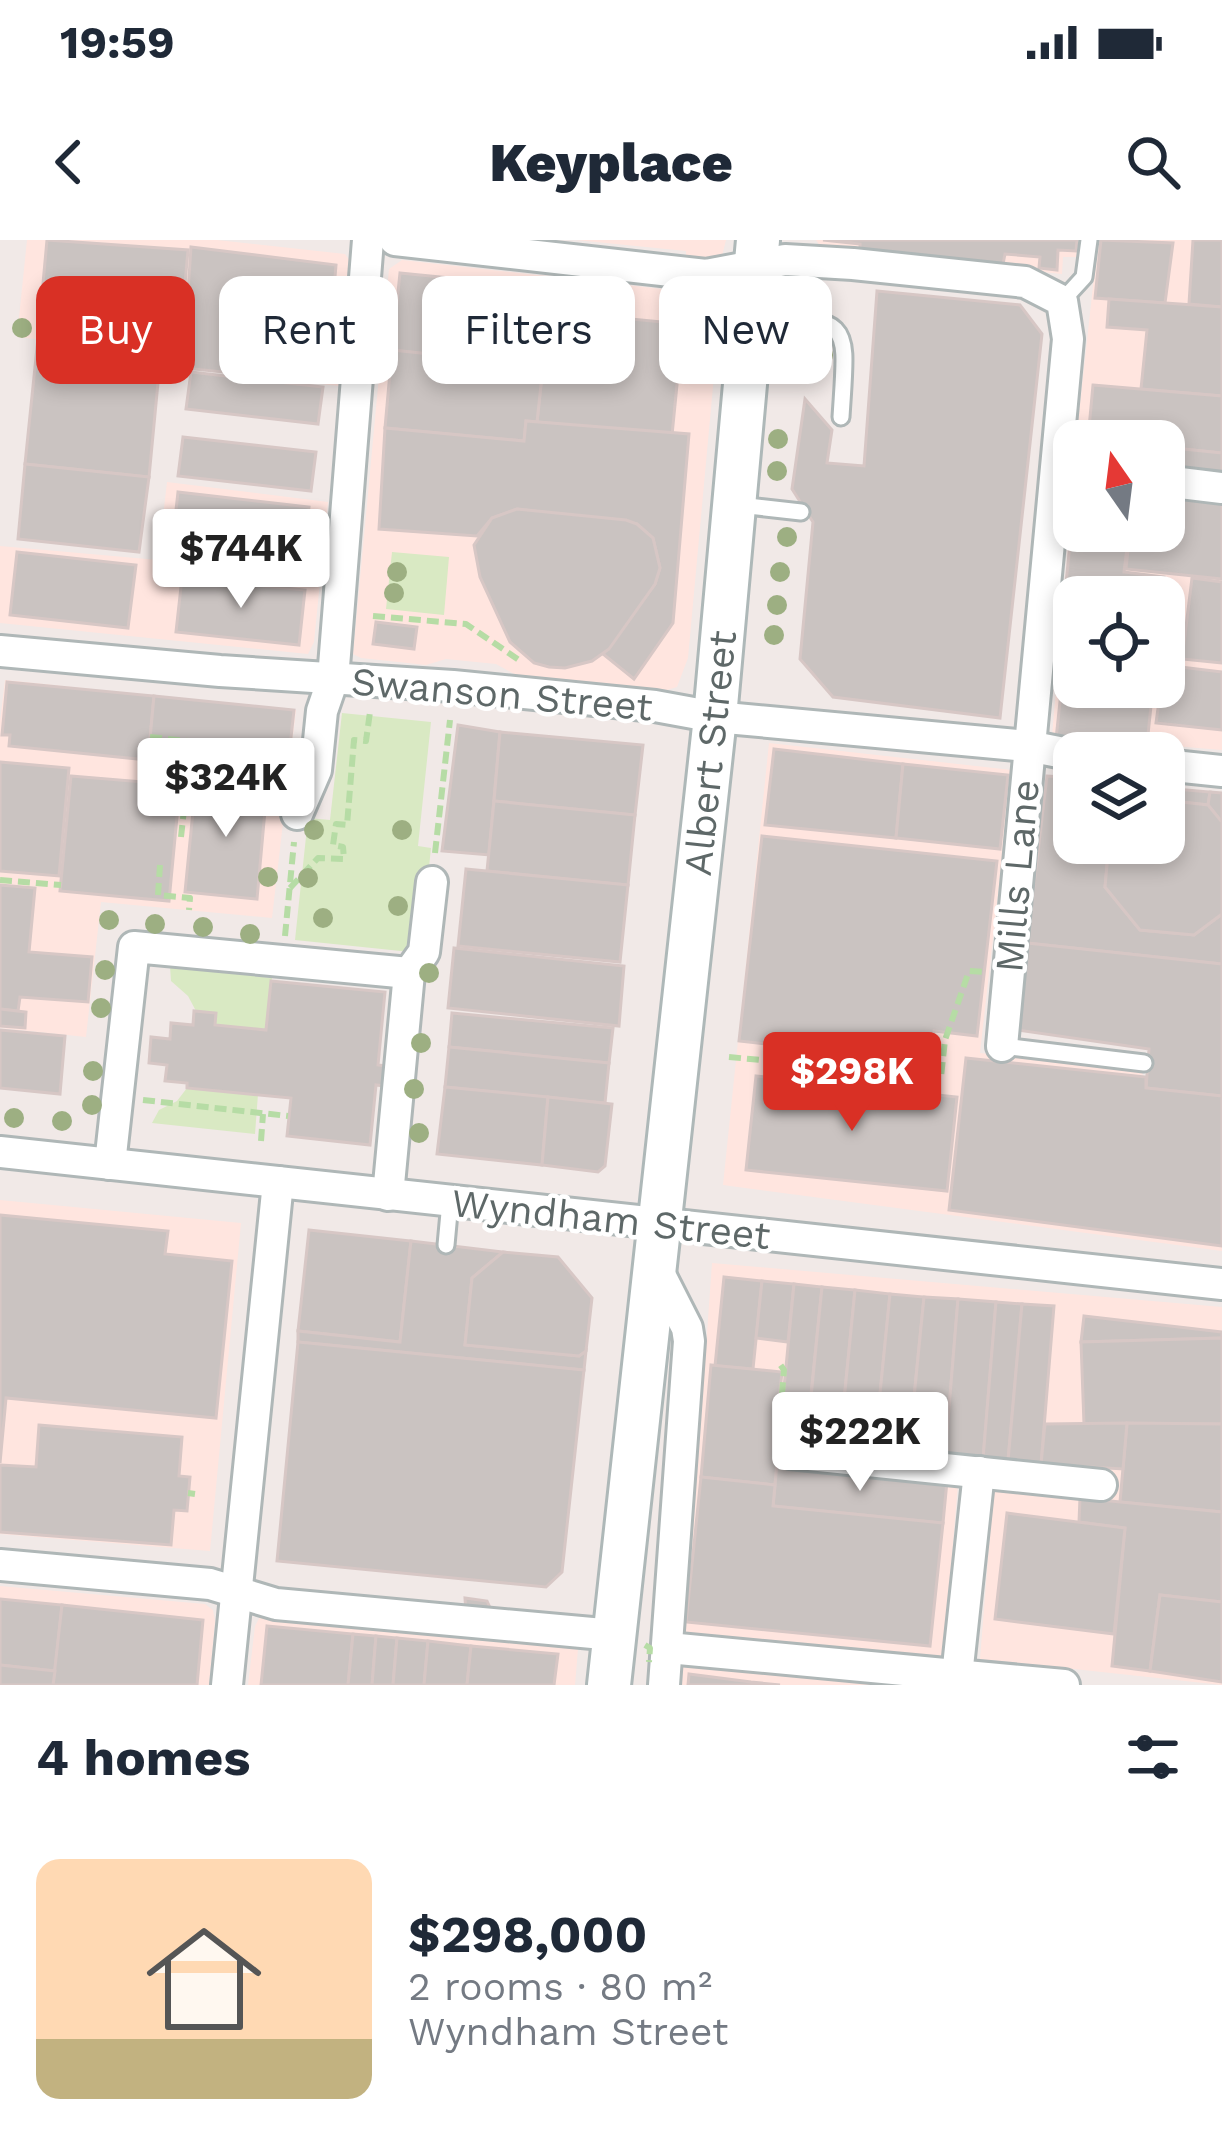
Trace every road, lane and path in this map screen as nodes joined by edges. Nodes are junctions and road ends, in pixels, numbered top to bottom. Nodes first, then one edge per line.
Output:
1 (368, 240) edge
2 (395, 240) edge
3 (1089, 240) edge
4 (757, 253) edge
5 (1062, 301) junction
6 (832, 325) edge
7 (747, 384) edge
8 (842, 417) dead end
9 (1185, 484) edge
10 (1222, 488) edge
11 (736, 504) junction
12 (801, 512) dead end
13 (373, 616) dead end
14 (0, 651) edge
15 (519, 660) dead end
16 (333, 679) junction
17 (370, 712) dead end
18 (715, 717) junction
19 (450, 720) dead end
20 (150, 737) dead end
21 (1028, 746) junction
22 (1053, 751) edge
23 (317, 755) junction
24 (1185, 768) edge
25 (1222, 771) edge
26 (188, 773) dead end
27 (297, 814) joint
28 (181, 837) dead end
29 (436, 850) dead end
30 (160, 866) dead end
31 (0, 880) edge
32 (432, 881) dead end
33 (61, 885) dead end
34 (290, 888) junction
35 (189, 910) dead end
36 (285, 939) dead end
37 (969, 971) dead end
38 (410, 974) junction
39 (1002, 1046) joint
40 (729, 1057) dead end
41 (1144, 1063) dead end
42 (117, 1098) junction
43 (263, 1114) junction
44 (288, 1117) dead end
45 (261, 1141) dead end
46 (0, 1152) edge
47 (110, 1164) junction
48 (278, 1183) junction
49 (388, 1195) junction
50 (450, 1202) junction
51 (446, 1245) dead end
52 (657, 1245) junction
53 (1222, 1284) edge
54 (779, 1364) dead end
55 (784, 1446) joint
56 (979, 1472) junction
57 (1100, 1485) dead end
58 (0, 1565) edge
59 (235, 1592) junction
60 (648, 1655) edge
61 (956, 1679) edge
62 (227, 1685) edge
63 (609, 1685) edge
64 (1064, 1685) edge

1 - 16 street
2 - 4 street
3 - 5 lane
4 - 5 street
5 - 21 street, Mills Lane
6 - 8 lane
7 - 11 street, Albert Street
9 - 10 street
11 - 12 lane
11 - 18 street, Albert Street
13 - 15 path
14 - 16 street, Swanson Street
16 - 18 street, Swanson Street
16 - 23 street
17 - 34 path
18 - 21 street, Swanson Street
18 - 52 street, Albert Street
19 - 29 path
20 - 23 path
21 - 22 street, Swanson Street
21 - 39 street, Mills Lane
23 - 27 street
24 - 25 street
26 - 28 path
27 - 34 path
30 - 35 path
31 - 33 path
32 - 38 street
34 - 36 path
37 - 40 path
38 - 42 street
38 - 49 street
39 - 41 lane
42 - 43 path
42 - 47 street
43 - 44 path
43 - 45 path
46 - 47 street, Wyndham Street
47 - 48 street, Wyndham Street
48 - 49 street, Wyndham Street
48 - 59 street
49 - 50 street, Wyndham Street
50 - 51 lane
50 - 52 street, Wyndham Street
52 - 53 street, Wyndham Street
52 - 60 street, Albert Street
54 - 55 path
55 - 56 street
56 - 57 street
56 - 61 street
58 - 59 street
59 - 60 street
59 - 62 street
60 - 61 street
60 - 63 street, Albert Street
61 - 64 street

